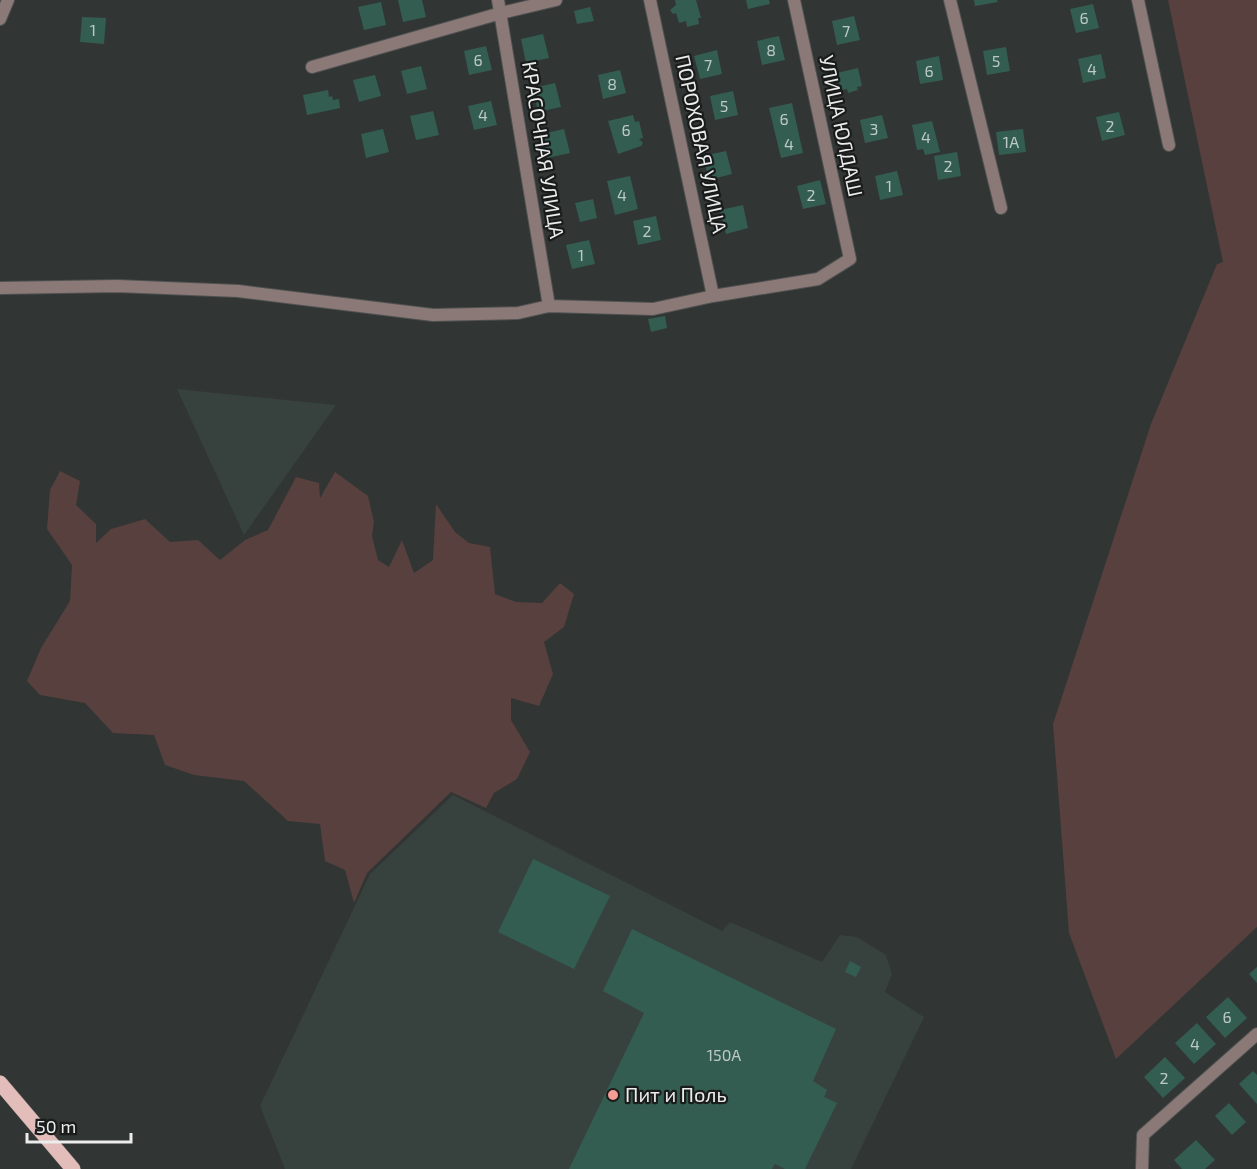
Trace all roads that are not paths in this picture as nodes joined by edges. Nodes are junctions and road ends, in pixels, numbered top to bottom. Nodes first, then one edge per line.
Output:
1 (8, 0) edge
2 (498, 0) edge
3 (556, 0) edge
4 (650, 0) edge
5 (794, 0) edge
6 (950, 0) edge
7 (1138, 0) edge
8 (501, 13) junction
9 (0, 19) edge
10 (312, 67) dead end
11 (1169, 145) dead end
12 (1001, 208) dead end
13 (1, 288) edge
14 (713, 296) junction
15 (549, 306) junction
16 (1257, 1034) edge
17 (0, 1083) edge
18 (73, 1169) edge
19 (1142, 1169) edge

1 - 9 street
2 - 8 street, КРАСОЧНАЯ УЛИЦА
3 - 8 street
4 - 14 street, ПОРОХОВАЯ УЛИЦА
5 - 14 street, УЛИЦА ЮЛДАШ
6 - 12 street
7 - 11 street
8 - 10 street
8 - 15 street, КРАСОЧНАЯ УЛИЦА
13 - 15 street
14 - 15 street
16 - 19 street
17 - 18 main road

